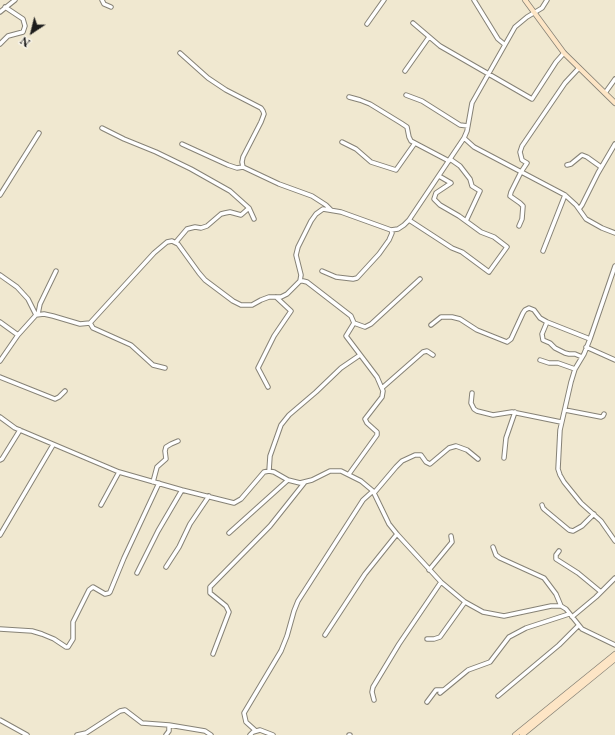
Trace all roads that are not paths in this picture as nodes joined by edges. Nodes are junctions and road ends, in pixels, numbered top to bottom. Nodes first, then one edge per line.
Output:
1 (15, 0) edge
2 (102, 0) edge
3 (384, 0) edge
4 (474, 0) edge
5 (525, 0) edge
6 (547, 0) edge
7 (5, 7) junction
8 (111, 7) dead end
9 (0, 12) edge
10 (535, 12) junction
11 (413, 23) dead end
12 (367, 24) dead end
13 (429, 37) junction
14 (0, 44) edge
15 (504, 44) junction
16 (180, 53) dead end
17 (564, 53) junction
18 (579, 68) junction
19 (406, 71) dead end
20 (487, 74) junction
21 (615, 79) edge
22 (605, 93) junction
23 (406, 95) dead end
24 (349, 98) dead end
25 (615, 103) edge
26 (468, 126) junction
27 (102, 128) dead end
28 (39, 133) dead end
29 (464, 138) junction
30 (342, 142) dead end
31 (414, 143) junction
32 (182, 144) dead end
33 (615, 144) edge
34 (449, 160) junction
35 (567, 165) dead end
36 (243, 167) junction
37 (601, 167) junction
38 (521, 172) junction
39 (439, 176) junction
40 (0, 195) edge
41 (565, 195) junction
42 (249, 208) junction
43 (578, 209) junction
44 (331, 210) junction
45 (254, 219) dead end
46 (409, 220) junction
47 (466, 221) junction
48 (519, 226) dead end
49 (391, 230) junction
50 (615, 233) edge
51 (176, 242) junction
52 (543, 251) dead end
53 (615, 266) edge
54 (56, 271) dead end
55 (322, 271) dead end
56 (0, 275) edge
57 (420, 279) dead end
58 (300, 282) junction
59 (276, 297) junction
60 (37, 314) junction
61 (0, 322) edge
62 (90, 322) junction
63 (547, 322) junction
64 (354, 323) junction
65 (431, 326) dead end
66 (18, 335) junction
67 (590, 339) junction
68 (586, 347) junction
69 (360, 355) junction
70 (434, 355) dead end
71 (582, 357) junction
72 (540, 360) dead end
73 (615, 360) edge
74 (0, 361) edge
75 (165, 368) dead end
76 (575, 369) junction
77 (0, 378) edge
78 (268, 387) dead end
79 (382, 388) junction
80 (65, 390) dead end
81 (472, 393) dead end
82 (565, 410) junction
83 (515, 412) junction
84 (604, 414) dead end
85 (1, 420) edge
86 (561, 422) junction
87 (20, 430) junction
88 (178, 441) dead end
89 (53, 445) junction
90 (504, 458) dead end
91 (478, 459) dead end
92 (0, 460) edge
93 (269, 471) junction
94 (118, 472) junction
95 (349, 474) junction
96 (288, 480) junction
97 (153, 482) junction
98 (305, 482) junction
99 (159, 483) junction
100 (182, 490) junction
101 (374, 492) junction
102 (209, 496) junction
103 (101, 505) dead end
104 (542, 505) dead end
105 (594, 514) junction
106 (229, 533) dead end
107 (397, 534) junction
108 (0, 535) edge
109 (451, 536) dead end
110 (615, 541) edge
111 (493, 547) dead end
112 (559, 551) dead end
113 (166, 567) dead end
114 (429, 570) junction
115 (137, 573) dead end
116 (615, 578) edge
117 (441, 582) junction
118 (601, 592) junction
119 (465, 602) junction
120 (561, 606) junction
121 (571, 615) junction
122 (578, 626) junction
123 (0, 629) edge
124 (325, 635) dead end
125 (427, 639) dead end
126 (615, 645) edge
127 (213, 654) dead end
128 (615, 654) edge
129 (615, 659) edge
130 (444, 690) junction
131 (440, 693) dead end
132 (498, 696) dead end
133 (374, 700) dead end
134 (427, 702) dead end
135 (0, 720) edge
136 (169, 725) junction
137 (256, 731) junction
138 (27, 735) edge
139 (79, 735) edge
140 (166, 735) edge
141 (211, 735) edge
142 (250, 735) edge
143 (273, 735) edge
144 (515, 735) edge
145 (522, 735) edge

1 - 7 street
2 - 8 street
3 - 12 street
4 - 15 street
5 - 10 main road
6 - 10 street
7 - 9 street
7 - 14 street
10 - 15 street
10 - 17 main road
11 - 13 street
13 - 19 street
13 - 20 street
15 - 20 street
16 - 36 street
17 - 18 main road
17 - 20 street
18 - 22 main road
18 - 38 street
20 - 26 street
21 - 22 street
22 - 25 main road
23 - 26 street
24 - 31 street
26 - 29 street
27 - 42 street
28 - 40 street
29 - 34 street
29 - 38 street
30 - 31 street
31 - 34 street
32 - 36 street
33 - 37 street
34 - 39 street
34 - 47 street
35 - 37 street
36 - 44 street
37 - 43 street
38 - 41 street
38 - 48 street
39 - 46 street
39 - 47 street
41 - 43 street
41 - 52 street
42 - 45 street
42 - 51 street
43 - 50 street
44 - 49 street
44 - 58 street
46 - 47 street
46 - 49 street
49 - 55 street
51 - 59 street
51 - 62 street
53 - 67 street
54 - 60 street
56 - 60 street
57 - 64 street
58 - 59 street
58 - 64 street
59 - 78 street
60 - 62 street
60 - 66 street
61 - 66 street
62 - 75 street
63 - 65 street
63 - 67 street
63 - 71 street
64 - 69 street
66 - 74 street
67 - 68 street
68 - 71 street
68 - 73 street
69 - 79 street
69 - 93 street
70 - 79 street
71 - 76 street
72 - 76 street
76 - 82 street
77 - 80 street
79 - 95 street
81 - 83 street
82 - 84 street
82 - 86 street
83 - 86 street
83 - 90 street
85 - 87 street
86 - 105 street
87 - 89 street
87 - 92 street
88 - 97 street
89 - 94 street
89 - 108 street
91 - 101 street
93 - 96 street
93 - 102 street
94 - 97 street
94 - 103 street
95 - 98 street
95 - 101 street
96 - 98 street
96 - 106 street
97 - 99 street
98 - 127 street
99 - 100 street
99 - 123 street
100 - 102 street
100 - 115 street
101 - 107 street
101 - 137 street
102 - 113 street
104 - 105 street
105 - 110 street
107 - 114 street
107 - 124 street
109 - 114 street
111 - 120 street
112 - 118 street
114 - 117 street
116 - 118 street
117 - 119 street
117 - 133 street
118 - 121 street
119 - 120 street
119 - 125 street
120 - 121 street
121 - 122 street
121 - 130 street
122 - 126 street
122 - 132 street
128 - 144 main road
129 - 145 main road
130 - 131 street
130 - 134 street
135 - 138 street
136 - 139 street
136 - 140 street
136 - 141 street
137 - 142 street
137 - 143 street

